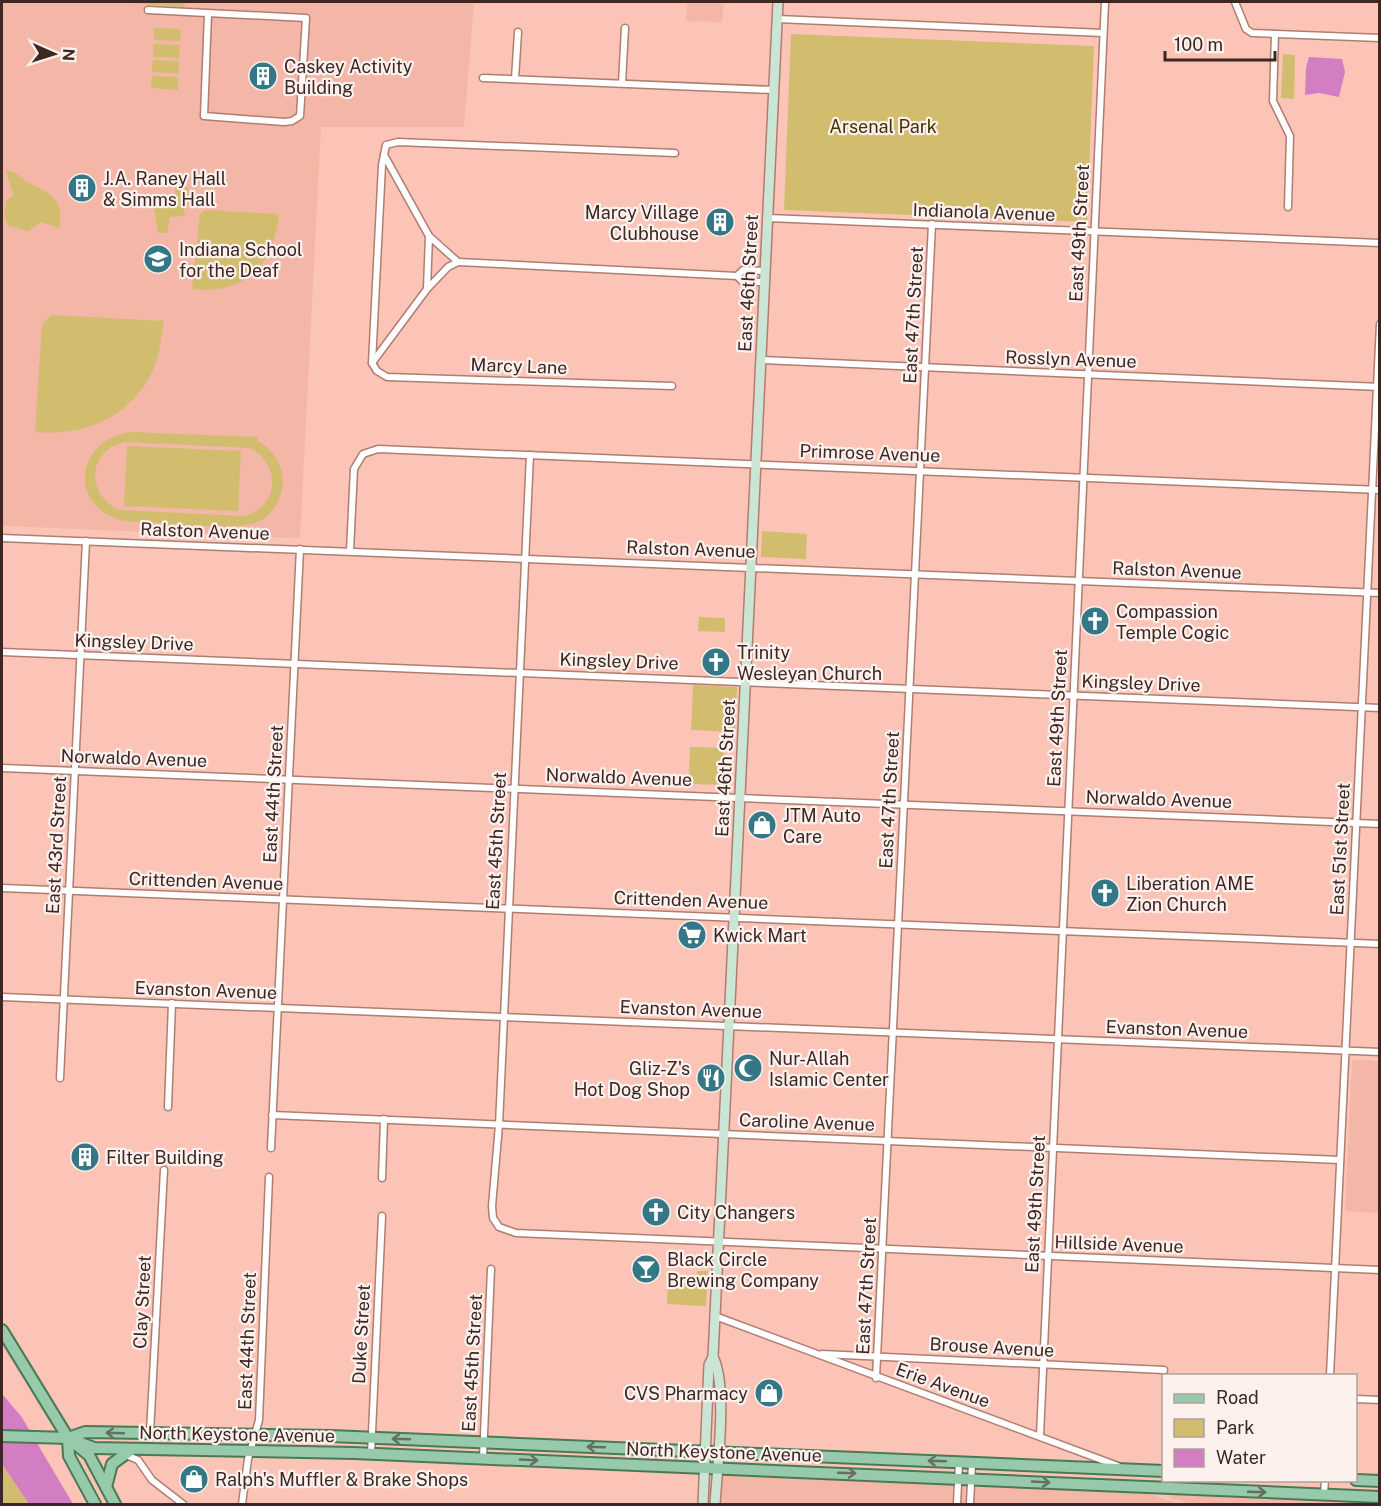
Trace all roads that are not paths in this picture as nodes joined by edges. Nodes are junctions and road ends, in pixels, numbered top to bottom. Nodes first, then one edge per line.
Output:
1 (778, 2) edge
2 (1105, 2) edge
3 (1235, 2) edge
4 (148, 10) dead end
5 (208, 14) junction
6 (777, 19) junction
7 (625, 28) dead end
8 (518, 32) dead end
9 (1103, 33) junction
10 (1275, 34) junction
11 (1380, 38) edge
12 (483, 78) dead end
13 (514, 79) junction
14 (622, 83) junction
15 (773, 90) junction
16 (675, 153) dead end
17 (384, 155) junction
18 (1288, 207) dead end
19 (768, 218) junction
20 (932, 224) junction
21 (1094, 231) junction
22 (429, 236) junction
23 (1380, 243) edge
24 (458, 262) junction
25 (765, 271) junction
26 (736, 276) junction
27 (764, 282) junction
28 (427, 289) junction
29 (1380, 324) edge
30 (760, 360) junction
31 (372, 363) junction
32 (925, 368) junction
33 (1088, 374) junction
34 (672, 386) dead end
35 (1378, 387) edge
36 (530, 455) junction
37 (756, 463) junction
38 (920, 470) junction
39 (1083, 477) junction
40 (1372, 490) junction
41 (1380, 490) edge
42 (2, 537) edge
43 (86, 541) junction
44 (300, 549) junction
45 (350, 551) junction
46 (525, 558) junction
47 (751, 567) junction
48 (915, 574) junction
49 (1078, 580) junction
50 (1367, 593) junction
51 (1380, 593) edge
52 (2, 652) edge
53 (80, 655) junction
54 (294, 663) junction
55 (519, 673) junction
56 (745, 681) junction
57 (910, 688) junction
58 (1073, 695) junction
59 (1361, 707) junction
60 (1380, 708) edge
61 (2, 768) edge
62 (75, 771) junction
63 (288, 779) junction
64 (514, 788) junction
65 (740, 796) junction
66 (904, 803) junction
67 (1068, 810) junction
68 (1356, 823) junction
69 (1380, 824) edge
70 (2, 888) edge
71 (69, 890) junction
72 (283, 899) junction
73 (508, 908) junction
74 (734, 916) junction
75 (898, 923) junction
76 (1063, 930) junction
77 (1350, 943) junction
78 (1380, 944) edge
79 (2, 997) edge
80 (64, 999) junction
81 (171, 1004) junction
82 (277, 1008) junction
83 (503, 1017) junction
84 (729, 1025) junction
85 (893, 1032) junction
86 (1058, 1039) junction
87 (1345, 1051) junction
88 (1380, 1052) edge
89 (60, 1078) dead end
90 (168, 1107) dead end
91 (272, 1115) junction
92 (384, 1119) junction
93 (499, 1125) junction
94 (723, 1134) junction
95 (888, 1140) junction
96 (1053, 1147) junction
97 (270, 1148) dead end
98 (1340, 1160) junction
99 (164, 1170) dead end
100 (269, 1177) dead end
101 (382, 1178) dead end
102 (382, 1216) dead end
103 (499, 1227) joint
104 (718, 1242) junction
105 (883, 1249) junction
106 (1048, 1256) junction
107 (1335, 1268) junction
108 (491, 1269) dead end
109 (1380, 1270) edge
110 (715, 1316) junction
111 (2, 1329) edge
112 (818, 1354) junction
113 (878, 1355) junction
114 (713, 1357) junction
115 (1043, 1365) junction
116 (1164, 1370) dead end
117 (1330, 1374) edge
118 (876, 1377) junction
119 (1357, 1399) edge
120 (1380, 1400) edge
121 (150, 1434) junction
122 (255, 1435) junction
123 (2, 1436) edge
124 (1040, 1436) junction
125 (68, 1438) junction
126 (371, 1438) junction
127 (483, 1443) junction
128 (250, 1450) junction
129 (124, 1451) junction
130 (705, 1451) junction
131 (717, 1452) junction
132 (370, 1454) junction
133 (483, 1458) junction
134 (959, 1462) junction
135 (972, 1463) junction
136 (704, 1468) junction
137 (717, 1468) junction
138 (1127, 1470) junction
139 (1162, 1472) edge
140 (958, 1478) junction
141 (971, 1479) junction
142 (1357, 1480) edge
143 (1380, 1481) edge
144 (1325, 1482) edge
145 (106, 1487) junction
146 (1324, 1494) junction
147 (1380, 1497) edge
148 (95, 1504) edge
149 (115, 1504) edge
150 (183, 1504) edge
151 (242, 1504) edge
152 (703, 1504) edge
153 (715, 1504) edge
154 (957, 1504) edge
155 (970, 1504) edge

1 - 6 main road, East 46th Street
2 - 9 street, East 49th Street
3 - 10 street
4 - 5 street
5 - 5 street
6 - 9 street
6 - 15 main road, East 46th Street
7 - 14 street
8 - 13 street
9 - 21 street, East 49th Street
10 - 11 street
10 - 18 street
12 - 13 street
13 - 14 street
14 - 15 street
15 - 19 main road, East 46th Street
16 - 17 street
17 - 22 street
17 - 31 street
19 - 20 street, Indianola Avenue
19 - 25 main road, East 46th Street
20 - 21 street, Indianola Avenue
20 - 32 street, East 47th Street
21 - 23 street, Indianola Avenue
21 - 33 street, East 49th Street
22 - 24 street
22 - 28 street
24 - 26 street
24 - 28 street
25 - 26 street
25 - 27 main road, East 46th Street
26 - 27 street
27 - 30 main road, East 46th Street
28 - 31 street
29 - 35 street, East 51st Street
30 - 32 street, Rosslyn Avenue
30 - 37 main road, East 46th Street
31 - 34 street, Marcy Lane
32 - 33 street, Rosslyn Avenue
32 - 38 street, East 47th Street
33 - 35 street, Rosslyn Avenue
33 - 39 street, East 49th Street
35 - 40 street, East 51st Street
36 - 37 street, Primrose Avenue
36 - 45 street, Primrose Avenue
36 - 46 street, East 45th Street
37 - 38 street, Primrose Avenue
37 - 47 main road, East 46th Street
38 - 39 street, Primrose Avenue
38 - 48 street, East 47th Street
39 - 40 street, Primrose Avenue
39 - 49 street, East 49th Street
40 - 41 street, Primrose Avenue
40 - 50 street, East 51st Street
42 - 43 street, Ralston Avenue
43 - 44 street, Ralston Avenue
43 - 53 street, East 43rd Street
44 - 45 street, Ralston Avenue
44 - 54 street, East 44th Street
45 - 46 street, Ralston Avenue
46 - 47 street, Ralston Avenue
46 - 55 street, East 45th Street
47 - 48 street, Ralston Avenue
47 - 56 main road, East 46th Street
48 - 49 street, Ralston Avenue
48 - 57 street, East 47th Street
49 - 50 street, Ralston Avenue
49 - 58 street, East 49th Street
50 - 51 street, Ralston Avenue
50 - 59 street, East 51st Street
52 - 53 street, Kingsley Drive
53 - 54 street, Kingsley Drive
53 - 62 street, East 43rd Street
54 - 55 street, Kingsley Drive
54 - 63 street, East 44th Street
55 - 56 street, Kingsley Drive
55 - 64 street, East 45th Street
56 - 57 street, Kingsley Drive
56 - 65 main road, East 46th Street
57 - 58 street, Kingsley Drive
57 - 66 street, East 47th Street
58 - 59 street, Kingsley Drive
58 - 67 street, East 49th Street
59 - 60 street, Kingsley Drive
59 - 68 street, East 51st Street
61 - 62 street, Norwaldo Avenue
62 - 63 street, Norwaldo Avenue
62 - 71 street, East 43rd Street
63 - 64 street, Norwaldo Avenue
63 - 72 street, East 44th Street
64 - 65 street, Norwaldo Avenue
64 - 73 street, East 45th Street
65 - 66 street, Norwaldo Avenue
65 - 74 main road, East 46th Street
66 - 67 street, Norwaldo Avenue
66 - 75 street, East 47th Street
67 - 68 street, Norwaldo Avenue
67 - 76 street, East 49th Street
68 - 69 street, Norwaldo Avenue
68 - 77 street, East 51st Street
70 - 71 street, Crittenden Avenue
71 - 72 street, Crittenden Avenue
71 - 80 street, East 43rd Street
72 - 73 street, Crittenden Avenue
72 - 82 street, East 44th Street
73 - 74 street, Crittenden Avenue
73 - 83 street, East 45th Street
74 - 75 street, Crittenden Avenue
74 - 84 main road, East 46th Street
75 - 76 street, Crittenden Avenue
75 - 85 street, East 47th Street
76 - 77 street, Crittenden Avenue
76 - 86 street, East 49th Street
77 - 78 street, Crittenden Avenue
77 - 87 street, East 51st Street
79 - 80 street, Evanston Avenue
80 - 81 street, Evanston Avenue
80 - 89 street, East 43rd Street
81 - 82 street, Evanston Avenue
81 - 90 street
82 - 83 street, Evanston Avenue
82 - 91 street, East 44th Street
83 - 84 street, Evanston Avenue
83 - 93 street, East 45th Street
84 - 85 street, Evanston Avenue
84 - 94 main road, East 46th Street
85 - 86 street, Evanston Avenue
85 - 95 street, East 47th Street
86 - 87 street, Evanston Avenue
86 - 96 street, East 49th Street
87 - 88 street, Evanston Avenue
87 - 98 street, East 51st Street
91 - 92 street, Caroline Avenue
91 - 97 street, East 44th Street
92 - 93 street, Caroline Avenue
92 - 101 street
93 - 94 street, Caroline Avenue
93 - 103 street, East 45th Street
94 - 95 street, Caroline Avenue
94 - 104 main road, East 46th Street
95 - 96 street, Caroline Avenue
95 - 105 street, East 47th Street
96 - 98 street, Caroline Avenue
96 - 106 street, East 49th Street
98 - 107 street, East 51st Street
99 - 121 street, Clay Street
100 - 122 street, East 44th Street
102 - 126 street, Duke Street
103 - 104 street, Hillside Avenue
104 - 105 street, Hillside Avenue
104 - 110 main road, East 46th Street
105 - 106 street, Hillside Avenue
105 - 113 street, East 47th Street
106 - 107 street, Hillside Avenue
106 - 115 street, East 49th Street
107 - 109 street, Hillside Avenue
107 - 117 street, East 51st Street
108 - 127 street, East 45th Street
110 - 112 street, Erie Avenue
110 - 114 main road, East 46th Street
111 - 125 main road
112 - 113 street, Brouse Avenue
112 - 118 street, Erie Avenue
113 - 115 street, Brouse Avenue
113 - 118 street, East 47th Street
114 - 130 main road, East 46th Street
114 - 131 main road, East 46th Street
115 - 116 street, Brouse Avenue
115 - 124 street, East 49th Street
118 - 124 street, Erie Avenue
119 - 120 street
121 - 122 main road, North Keystone Avenue
121 -> 125 main road, North Keystone Avenue
122 - 126 main road, North Keystone Avenue
122 - 128 street, East 44th Street
123 - 125 main road, North Keystone Avenue
124 - 138 street, Erie Avenue
125 - 129 main road, North Keystone Avenue
125 - 145 main road
125 - 148 main road
127 -> 126 main road, North Keystone Avenue
126 - 132 street, Duke Street
130 -> 127 main road, North Keystone Avenue
127 - 133 street, East 45th Street
128 - 129 main road, North Keystone Avenue
128 - 132 main road, North Keystone Avenue
128 - 151 street, East 44th Street
129 - 145 main road
129 - 150 street
130 - 131 main road, North Keystone Avenue
130 - 136 main road, East 46th Street
134 -> 131 main road, North Keystone Avenue
131 - 137 main road, East 46th Street
132 - 133 main road, North Keystone Avenue
133 -> 136 main road, North Keystone Avenue
134 - 135 main road, North Keystone Avenue
134 - 140 street
135 - 138 main road, North Keystone Avenue
135 - 141 street
136 - 137 main road, North Keystone Avenue
136 - 152 main road, East 46th Street
137 -> 140 main road, North Keystone Avenue
137 - 153 main road, East 46th Street
138 - 139 main road, North Keystone Avenue
140 - 141 main road, North Keystone Avenue
140 - 154 street
141 -> 146 main road, North Keystone Avenue
141 - 155 street
142 - 143 main road
144 - 146 street
145 - 149 main road
146 - 147 main road, North Keystone Avenue

